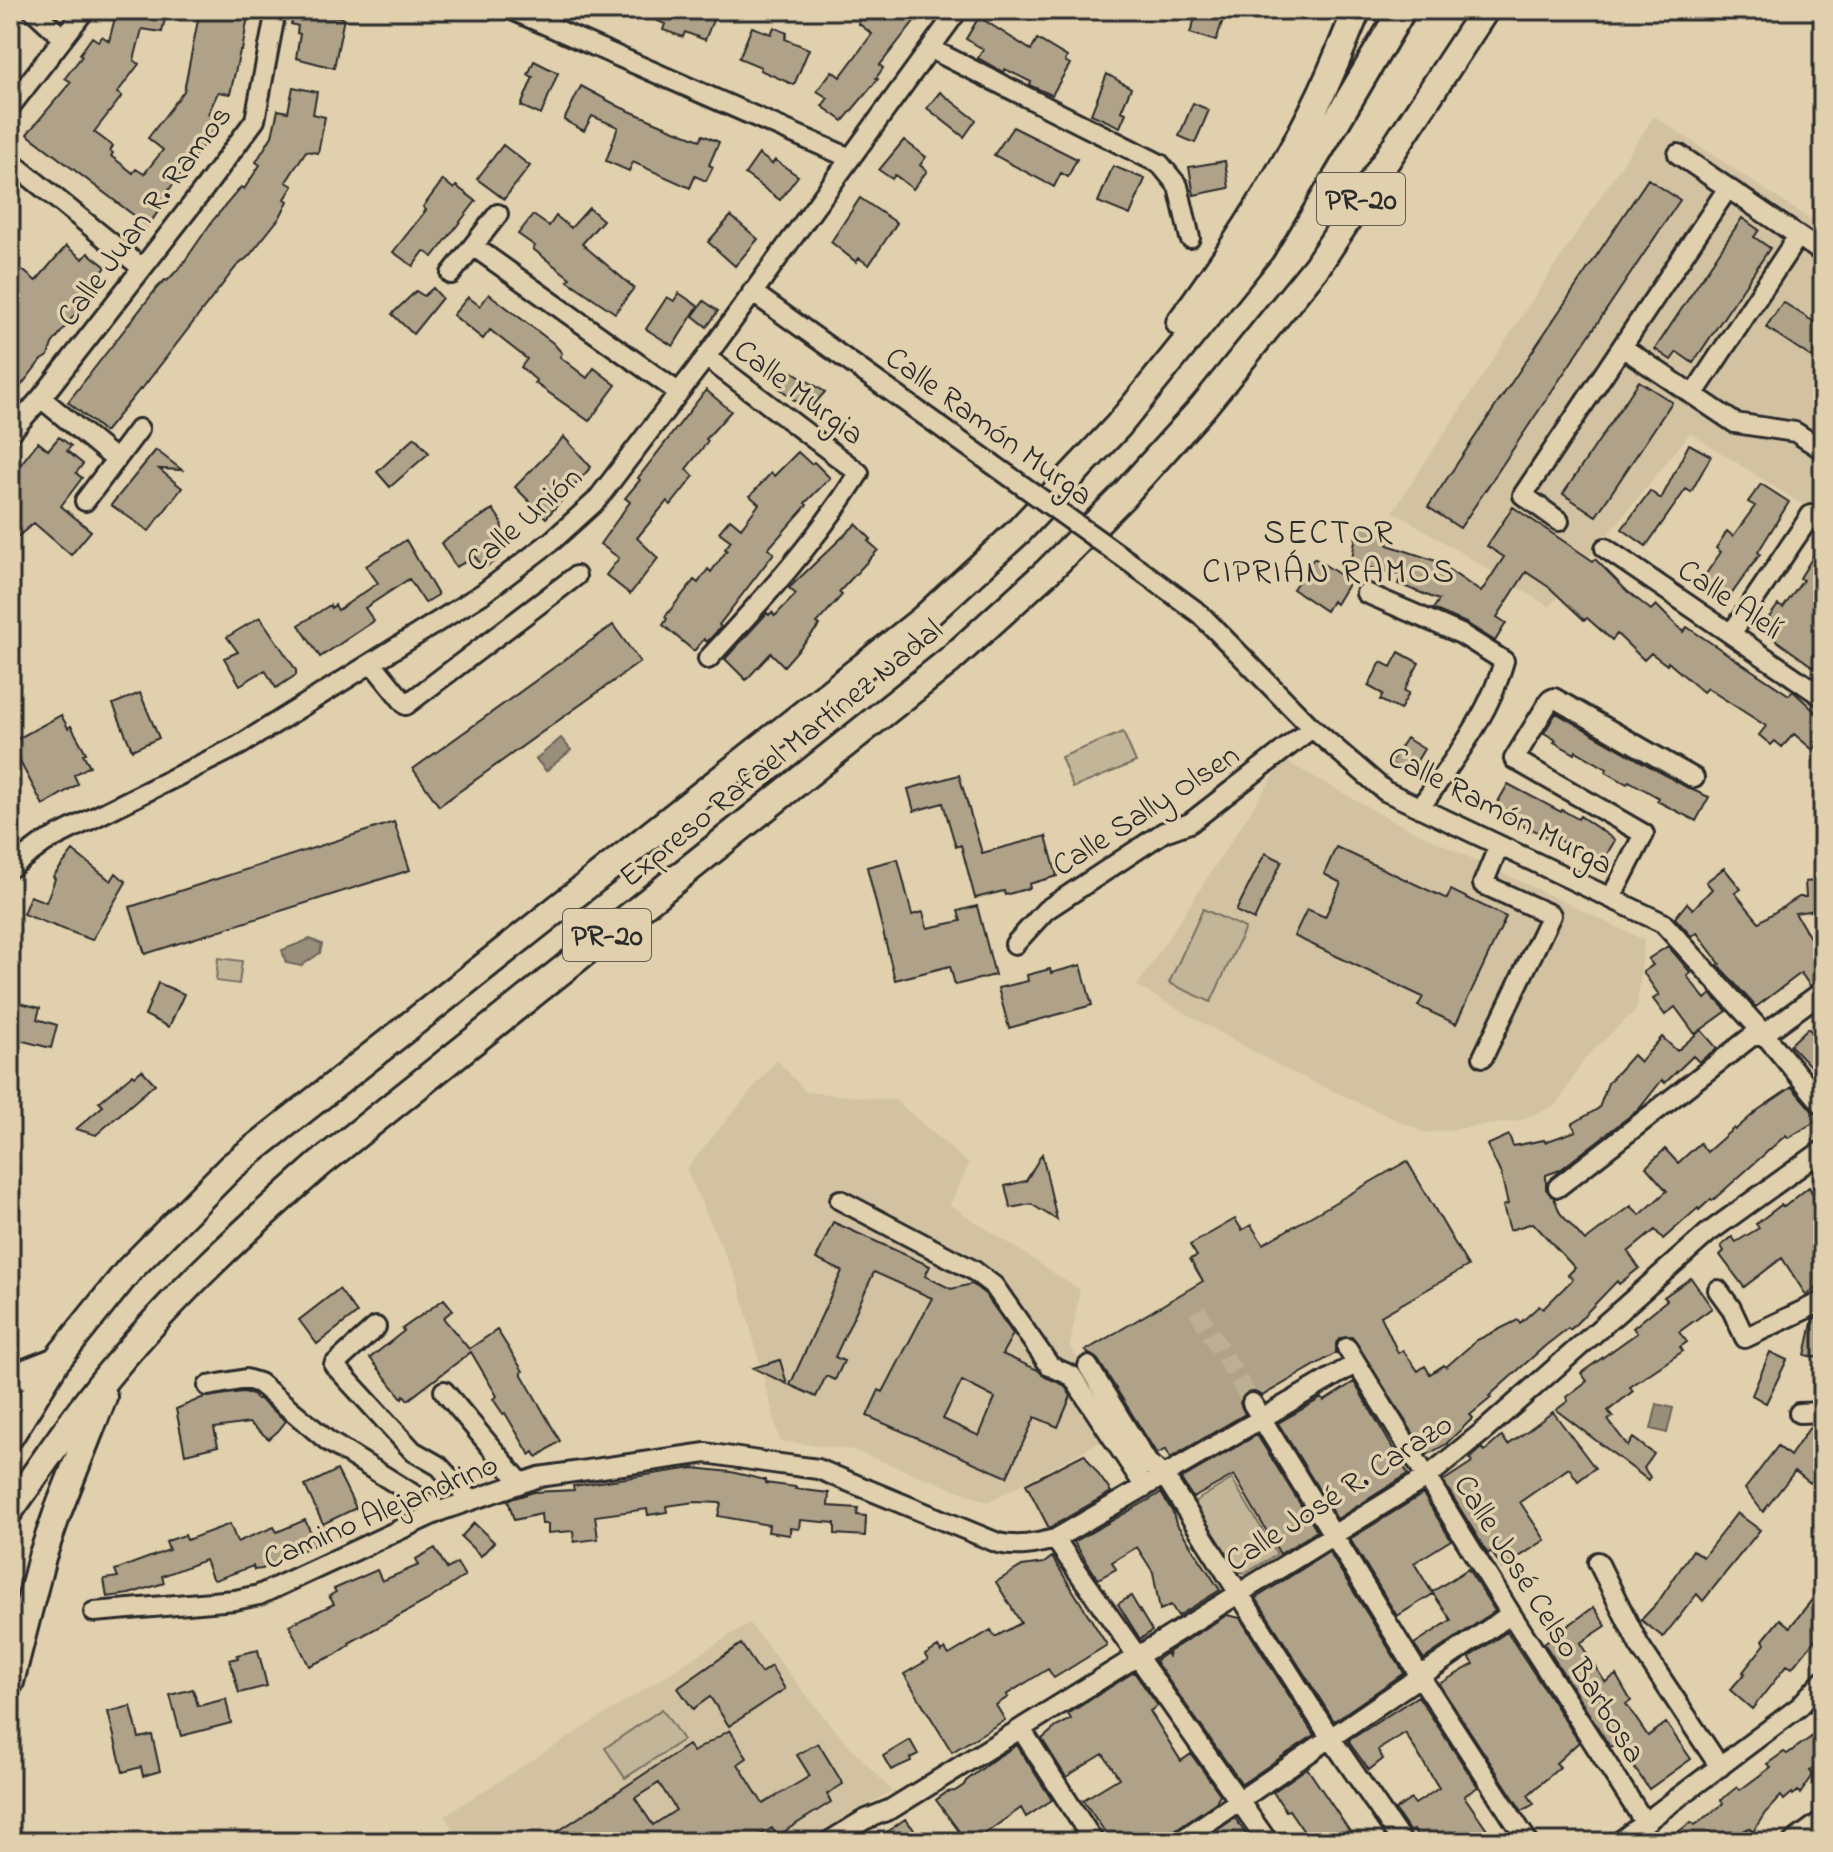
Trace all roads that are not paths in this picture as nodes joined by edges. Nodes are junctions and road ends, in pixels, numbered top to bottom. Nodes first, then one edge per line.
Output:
1 (33, 10) edge
2 (85, 10) edge
3 (276, 10) edge
4 (512, 10) edge
5 (958, 10) edge
6 (1357, 10) edge
7 (1402, 10) edge
8 (1485, 10) edge
9 (63, 38) junction
10 (931, 49) junction
11 (10, 107) edge
12 (1678, 154) dead end
13 (850, 158) junction
14 (10, 161) edge
15 (1728, 188) junction
16 (498, 214) dead end
17 (1798, 236) junction
18 (1190, 238) dead end
19 (473, 246) junction
20 (1823, 253) edge
21 (142, 268) junction
22 (451, 274) dead end
23 (752, 292) junction
24 (1622, 347) junction
25 (706, 357) junction
26 (678, 392) junction
27 (1693, 395) junction
28 (41, 398) junction
29 (1118, 426) junction
30 (139, 429) dead end
31 (10, 433) edge
32 (1823, 450) edge
33 (116, 460) junction
34 (85, 501) dead end
35 (1811, 515) dead end
36 (1559, 521) dead end
37 (1605, 548) dead end
38 (576, 576) dead end
39 (1366, 593) dead end
40 (1731, 634) junction
41 (708, 659) dead end
42 (372, 663) junction
43 (1823, 697) edge
44 (1312, 728) junction
45 (1694, 778) dead end
46 (1420, 808) junction
47 (1499, 845) junction
48 (10, 868) edge
49 (1611, 898) junction
50 (1015, 944) dead end
51 (1823, 991) edge
52 (1764, 1034) junction
53 (1483, 1057) dead end
54 (1823, 1105) edge
55 (1823, 1150) edge
56 (1558, 1187) dead end
57 (840, 1200) dead end
58 (1718, 1290) dead end
59 (1823, 1301) edge
60 (376, 1327) dead end
61 (1351, 1356) joint
62 (56, 1361) junction
63 (1088, 1366) dead end
64 (113, 1369) junction
65 (10, 1379) edge
66 (208, 1386) dead end
67 (444, 1391) dead end
68 (1252, 1403) tunnel mouth
69 (1823, 1412) edge
70 (1799, 1413) dead end
71 (1262, 1420) junction
72 (10, 1436) edge
73 (1164, 1475) junction
74 (1427, 1477) junction
75 (521, 1483) junction
76 (1145, 1487) junction
77 (470, 1500) junction
78 (10, 1510) edge
79 (440, 1511) junction
80 (1333, 1535) junction
81 (1055, 1539) junction
82 (1598, 1562) dead end
83 (1237, 1593) junction
84 (94, 1612) dead end
85 (1511, 1614) junction
86 (1137, 1656) junction
87 (1420, 1676) junction
88 (1823, 1680) edge
89 (10, 1682) edge
90 (1021, 1729) junction
91 (1330, 1737) junction
92 (1720, 1767) junction
93 (1239, 1800) junction
94 (891, 1809) junction
95 (1823, 1820) edge
96 (1645, 1823) junction
97 (828, 1842) edge
98 (851, 1842) edge
99 (1094, 1842) edge
100 (1179, 1842) edge
101 (1268, 1842) edge
102 (1402, 1842) edge
103 (1528, 1842) edge
104 (1619, 1842) edge
105 (1793, 1842) edge

1 - 9 street
2 - 9 street
3 - 21 street, Calle Juan R. Ramos
4 - 13 street
5 - 10 street, Calle Unión
6 - 29 highway
7 - 29 highway, Expreso Rafael Martínez Nadal / PR-20
8 - 64 highway, Expreso Rafael Martínez Nadal / PR-20
9 - 11 street
10 - 13 street, Calle Unión
10 - 18 street
12 - 15 street
13 - 23 street, Calle Unión
14 - 21 street
15 - 17 street
15 - 24 street
16 - 19 street
17 - 20 street
17 - 27 street
19 - 22 street
19 - 26 street
21 - 28 street, Calle Juan R. Ramos
23 - 25 street, Calle Unión
23 - 44 street, Calle Ramón Murga, bridge
24 - 27 street
24 - 36 street
25 - 26 street, Calle Unión
25 - 41 street, Calle Murgia
26 - 42 street, Calle Unión
27 - 32 street
28 - 31 street, Calle Juan R. Ramos
28 - 33 street
29 - 62 highway, Expreso Rafael Martínez Nadal / PR-20
30 - 33 street
33 - 34 street
35 - 40 street
37 - 40 street, Calle Alelí
38 - 42 street
39 - 46 street
40 - 43 street, Calle Alelí
42 - 48 street, Calle Unión
44 - 46 street, Calle Ramón Murga
44 - 50 street, Calle Sally Olsen
45 - 49 street
46 - 47 street, Calle Ramón Murga
47 - 49 street, Calle Ramón Murga
47 - 53 street
49 - 52 street, Calle Ramón Murga
51 - 52 street
52 - 54 street, Calle Ramón Murga
52 - 56 street
55 - 74 street, Calle José R. Carazo
57 - 76 street
58 - 59 street
60 - 77 street
61 - 71 street, Camino Alejandrino
61 - 74 street, Calle José Celso Barbosa
62 - 65 highway
62 - 72 highway, Expreso Rafael Martínez Nadal / PR-20
63 - 73 street
64 - 78 highway, Expreso Rafael Martínez Nadal / PR-20
64 - 89 highway
66 - 79 street
67 - 75 street
68 - 71 street
69 - 70 street
71 - 73 street, Camino Alejandrino
71 - 80 street
73 - 76 street, Camino Alejandrino
73 - 83 street
74 - 80 street, Calle José R. Carazo
74 - 85 street, Calle José Celso Barbosa
75 - 77 street, Camino Alejandrino
75 - 81 street, Camino Alejandrino
76 - 81 street, Camino Alejandrino
77 - 79 street, Camino Alejandrino
79 - 84 street, Camino Alejandrino
80 - 83 street, Calle José R. Carazo
80 - 87 street
81 - 86 street
82 - 92 street
83 - 86 street, Calle José R. Carazo
83 - 91 street
85 - 87 street
85 - 96 street, Calle José Celso Barbosa
86 - 90 street, Calle José R. Carazo
86 - 93 street
87 - 91 street
87 - 103 street
88 - 92 street
90 - 94 street, Calle José R. Carazo
90 - 99 street
91 - 93 street
91 - 102 street
92 - 96 street
93 - 100 street
93 - 101 street
94 - 97 street, Calle José R. Carazo
94 - 98 street, Calle José R. Carazo
95 - 105 street
96 - 104 street

